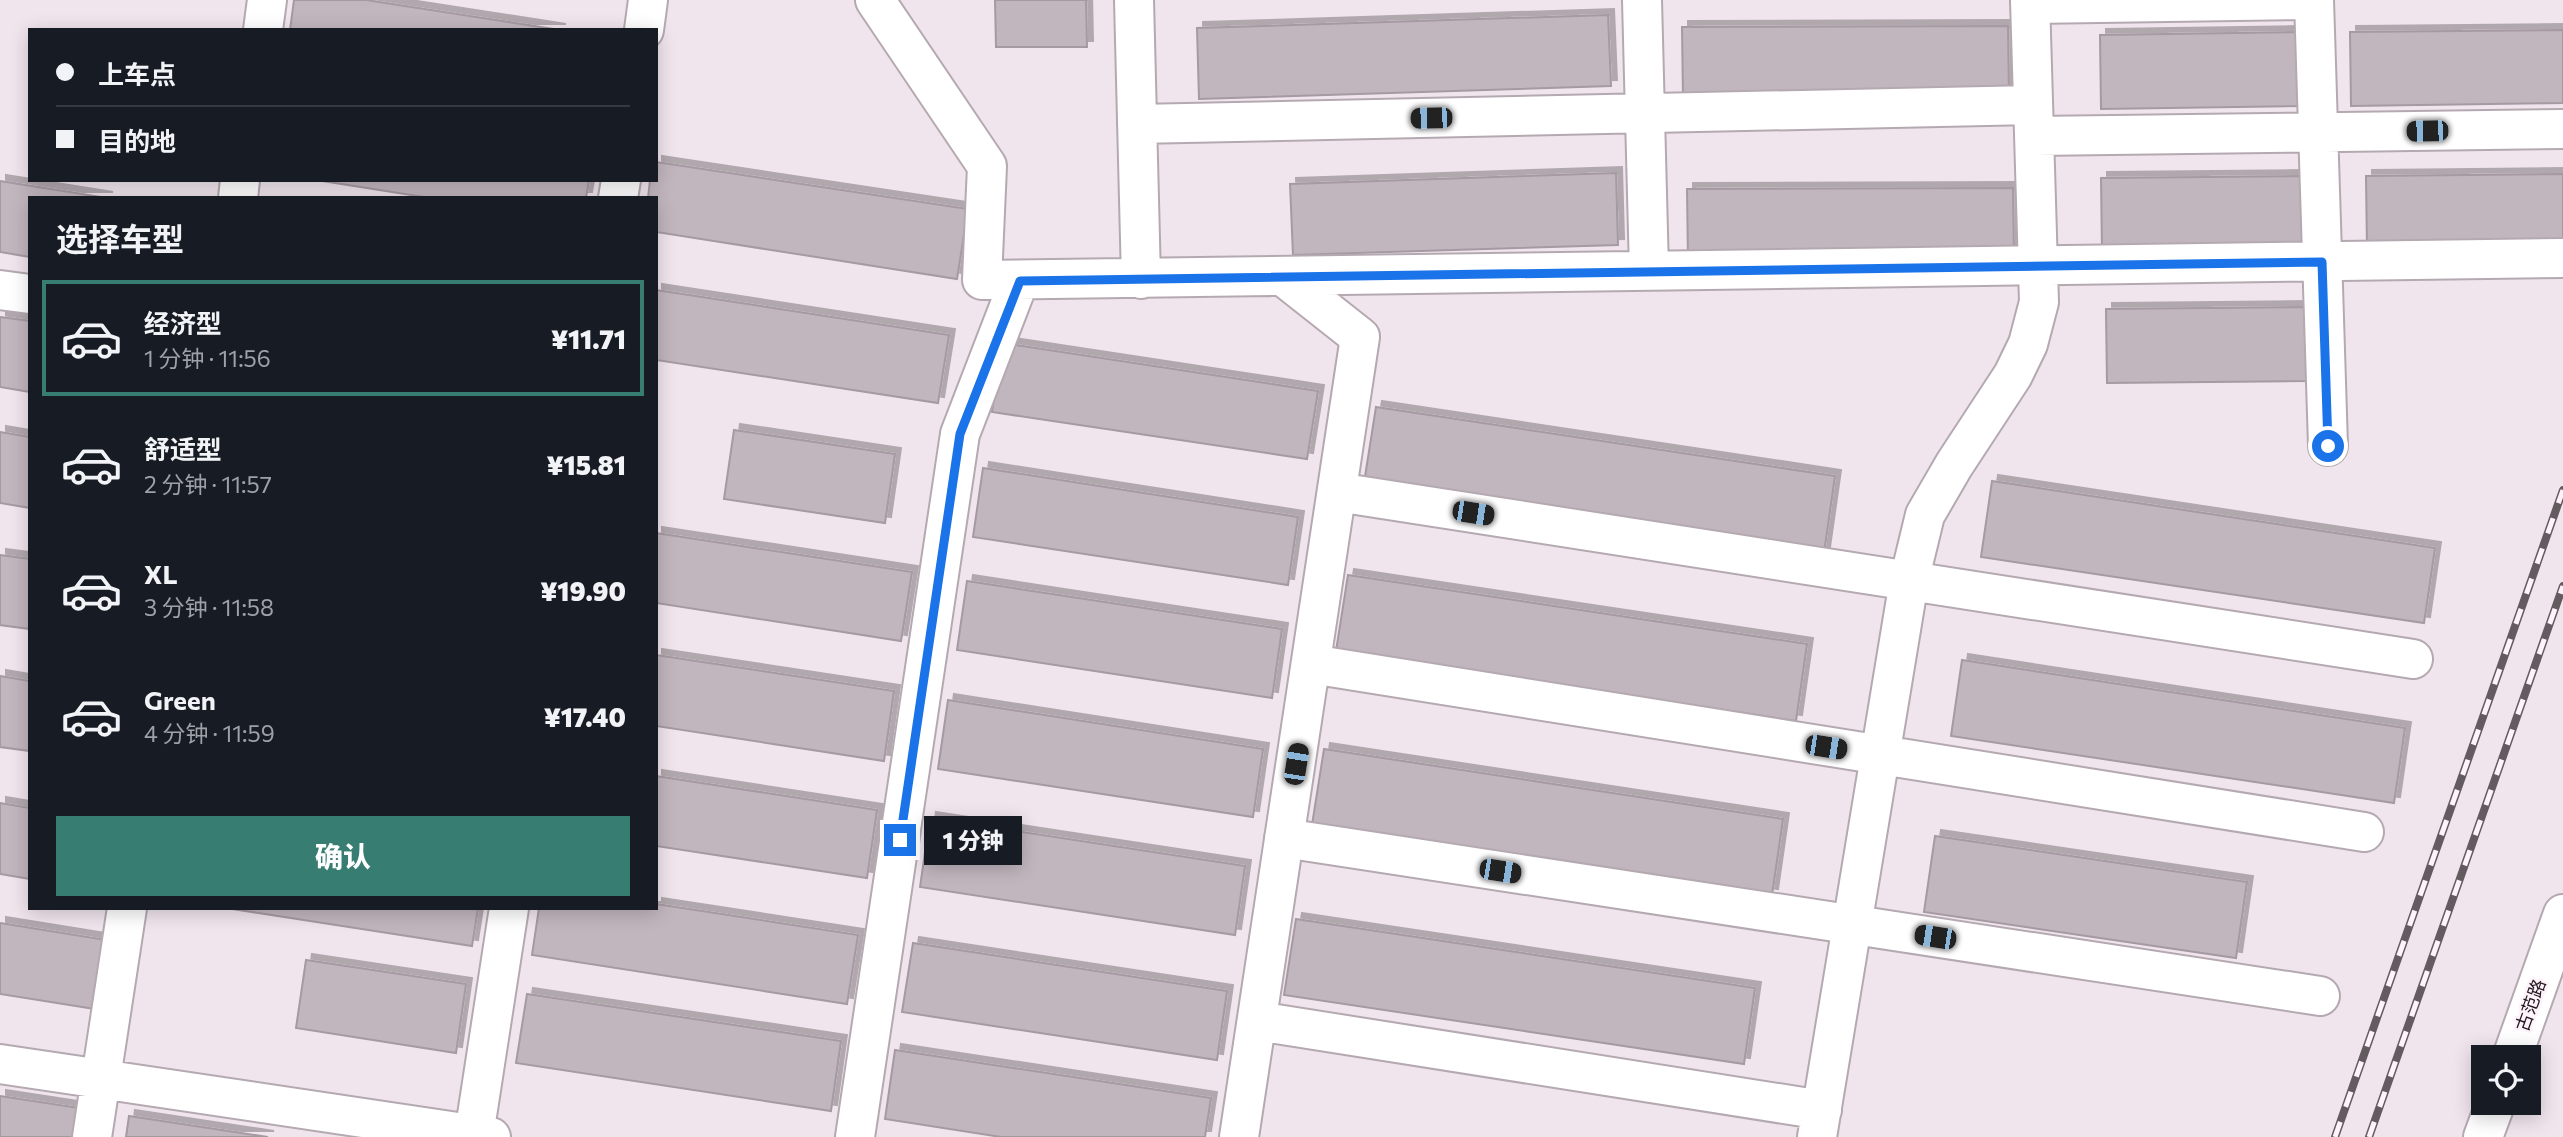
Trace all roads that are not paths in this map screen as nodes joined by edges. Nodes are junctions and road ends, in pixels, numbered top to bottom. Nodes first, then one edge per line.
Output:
1 (267, 0) edge
2 (648, 0) edge
3 (875, 0) edge
4 (1134, 0) edge
5 (1642, 0) edge
6 (2312, 0) edge
7 (2030, 2) edge
8 (263, 28) edge
9 (644, 28) edge
10 (1644, 114) junction
11 (2034, 120) junction
12 (1137, 124) junction
13 (2563, 130) edge
14 (2318, 133) junction
15 (2563, 258) edge
16 (2322, 262) junction
17 (2038, 266) junction
18 (1649, 271) junction
19 (1284, 278) junction
20 (1141, 279) junction
21 (1020, 281) junction
22 (0, 290) edge
23 (28, 294) edge
24 (2328, 446) dead end
25 (1337, 492) junction
26 (1909, 581) junction
27 (2413, 659) dead end
28 (1311, 664) junction
29 (1880, 756) junction
30 (2364, 832) dead end
31 (1284, 838) junction
32 (127, 910) edge
33 (509, 910) edge
34 (2563, 914) edge
35 (1852, 925) junction
36 (2320, 996) dead end
37 (1257, 1021) junction
38 (2516, 1045) edge
39 (0, 1065) edge
40 (100, 1079) junction
41 (2491, 1115) edge
42 (1819, 1124) edge
43 (421, 1132) edge
44 (483, 1136) edge
45 (92, 1137) edge
46 (855, 1137) edge
47 (1239, 1137) edge
48 (2483, 1137) edge

1 - 8 street
2 - 9 street
3 - 21 street
4 - 12 street
5 - 10 street
6 - 7 street
6 - 14 street
7 - 11 street
10 - 11 street
10 - 12 street
10 - 18 street
11 - 14 street
11 - 17 street
12 - 20 street
13 - 14 street
14 - 16 street
15 - 16 street
16 - 17 street
16 - 24 street
17 - 18 street
17 - 26 street
18 - 19 street
19 - 20 street
19 - 25 street
20 - 21 street
21 - 46 street
22 - 23 street
25 - 26 street
25 - 28 street
26 - 27 street
26 - 29 street
28 - 29 street
28 - 31 street
29 - 30 street
29 - 35 street
31 - 35 street
31 - 37 street
32 - 40 street
33 - 44 street
34 - 38 street, 古范路
35 - 36 street
35 - 42 street
37 - 42 street
37 - 47 street
39 - 40 street
40 - 43 street
40 - 45 street
41 - 48 street
43 - 44 street

